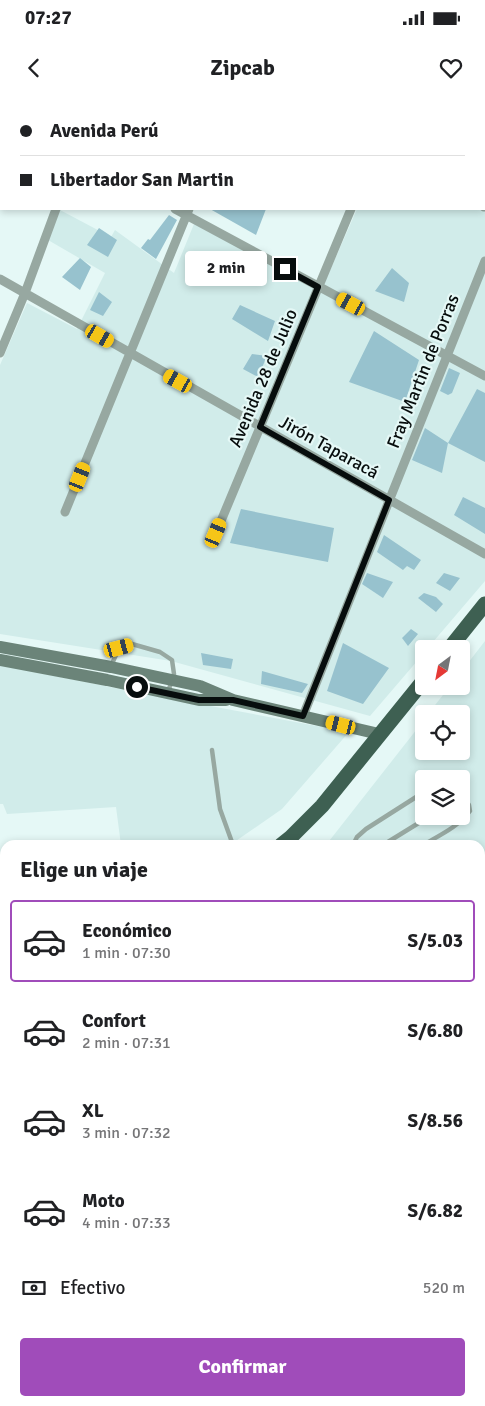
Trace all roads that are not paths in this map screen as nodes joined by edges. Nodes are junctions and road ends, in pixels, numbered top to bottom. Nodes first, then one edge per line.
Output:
1 (56, 210) edge
2 (352, 210) edge
3 (187, 212) edge
4 (485, 260) edge
5 (0, 279) edge
6 (318, 287) junction
7 (25, 293) junction
8 (0, 352) edge
9 (130, 354) junction
10 (447, 355) junction
11 (485, 376) edge
12 (260, 427) junction
13 (389, 500) junction
14 (65, 512) dead end
15 (216, 533) dead end
16 (485, 554) edge
17 (485, 604) edge
18 (456, 640) edge
19 (0, 646) edge
20 (0, 660) edge
21 (110, 667) junction
22 (106, 680) junction
23 (172, 681) junction
24 (415, 691) edge
25 (168, 693) junction
26 (233, 700) junction
27 (303, 716) junction
28 (379, 734) junction
29 (212, 750) dead end
30 (415, 798) edge
31 (415, 825) edge
32 (457, 825) edge
33 (231, 840) edge
34 (287, 840) edge
35 (356, 840) edge
36 (391, 840) edge
37 (431, 840) edge

1 - 7 street
2 - 6 street, Avenida 28 de Julio
3 - 6 street
3 - 9 street
4 - 10 street, Fray Martin de Porras
5 - 7 street, Jirón Taparacá
6 - 10 street
6 - 12 street, Avenida 28 de Julio
7 - 8 street
7 - 9 street, Jirón Taparacá
9 - 12 street, Jirón Taparacá
9 - 14 street
10 - 11 street
10 - 13 street, Fray Martin de Porras
12 - 13 street, Jirón Taparacá
12 - 15 street, Avenida 28 de Julio
13 - 16 street, Jirón Taparacá
13 - 27 street, Fray Martin de Porras
17 - 18 highway
19 - 21 main road
20 - 22 main road
21 - 22 lane
21 - 23 main road
21 - 23 lane
22 - 25 main road
23 - 25 lane
23 - 26 main road
24 - 28 highway
25 - 26 main road
26 - 27 main road
27 - 28 main road
28 - 34 highway
29 - 33 lane
30 - 35 lane
31 - 36 lane
32 - 37 lane

